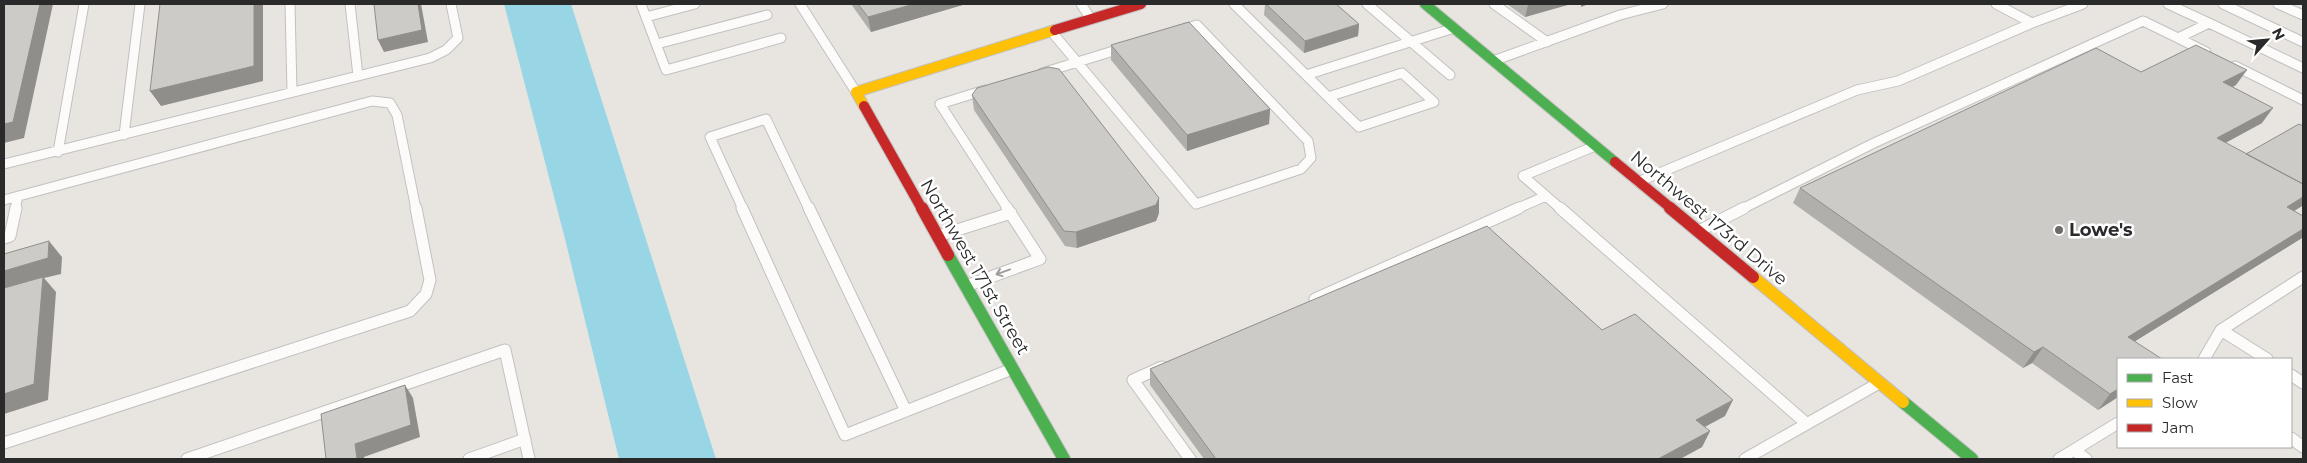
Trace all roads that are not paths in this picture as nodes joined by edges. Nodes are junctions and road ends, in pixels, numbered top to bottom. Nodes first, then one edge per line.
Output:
1 (84, 4) edge
2 (140, 4) edge
3 (290, 4) edge
4 (350, 4) edge
5 (450, 4) edge
6 (641, 4) edge
7 (695, 4) edge
8 (800, 4) edge
9 (1081, 4) edge
10 (1141, 4) edge
11 (1234, 4) edge
12 (1367, 4) edge
13 (1425, 4) edge
14 (1494, 4) edge
15 (1663, 4) edge
16 (1996, 4) edge
17 (2084, 4) edge
18 (2168, 4) edge
19 (2223, 4) edge
20 (2278, 4) edge
21 (767, 15) dead end
22 (2303, 15) edge
23 (646, 16) junction
24 (1091, 19) junction
25 (2032, 23) junction
26 (2209, 23) junction
27 (1454, 28) junction
28 (1051, 32) junction
29 (1170, 33) edge
30 (781, 38) dead end
31 (2178, 38) junction
32 (1411, 42) junction
33 (1547, 42) junction
34 (2303, 42) edge
35 (656, 44) junction
36 (1133, 45) edge
37 (2214, 56) edge
38 (2223, 60) edge
39 (1493, 61) junction
40 (1078, 62) junction
41 (2303, 68) edge
42 (1306, 75) junction
43 (1450, 75) dead end
44 (358, 76) junction
45 (1032, 76) edge
46 (995, 87) edge
47 (292, 92) junction
48 (856, 92) junction
49 (1328, 97) junction
50 (2303, 100) edge
51 (124, 135) junction
52 (1595, 146) junction
53 (58, 152) junction
54 (4, 164) edge
55 (1638, 182) junction
56 (18, 196) junction
57 (1546, 196) junction
58 (4, 200) edge
59 (1011, 213) junction
60 (1698, 232) junction
61 (937, 236) junction
62 (4, 238) edge
63 (2303, 277) edge
64 (966, 286) junction
65 (1304, 304) edge
66 (2221, 330) junction
67 (2205, 358) edge
68 (2265, 358) edge
69 (1169, 364) edge
70 (1013, 369) junction
71 (2292, 376) edge
72 (1880, 383) junction
73 (2303, 383) edge
74 (906, 411) junction
75 (1807, 424) junction
76 (2117, 424) edge
77 (525, 439) junction
78 (2292, 439) edge
79 (4, 443) edge
80 (2303, 447) edge
81 (2074, 450) junction
82 (187, 459) edge
83 (470, 459) edge
84 (529, 459) edge
85 (1064, 459) edge
86 (1190, 459) edge
87 (1745, 459) edge
88 (1972, 459) edge
89 (2059, 459) edge
90 (2086, 459) edge

1 - 53 lane
2 - 51 lane
3 - 47 lane
4 - 44 lane
5 - 44 lane
6 - 23 lane
7 - 23 lane
8 - 48 lane
9 - 24 lane
10 - 24 street
11 - 42 lane
12 - 32 lane
13 - 27 street, Northwest 173rd Drive
14 - 33 lane
15 - 33 lane
16 - 25 lane
17 - 25 lane
18 - 26 lane
19 - 34 lane
20 - 22 lane
21 - 35 lane
23 - 35 lane
24 - 28 street
25 - 55 lane
26 - 31 lane
26 - 41 lane
27 - 32 lane
27 - 39 street, Northwest 173rd Drive
28 - 40 lane
28 - 48 street
29 - 40 lane
30 - 35 lane
31 - 37 lane
31 - 60 lane
32 - 42 lane
32 - 43 lane
33 - 39 lane
36 - 40 lane
38 - 50 lane
39 - 52 street, Northwest 173rd Drive
40 - 45 lane
42 - 49 lane
44 - 47 lane
46 - 59 lane
47 - 51 lane
48 - 61 street, Northwest 171st Street
49 - 49 lane
51 - 53 lane
52 - 55 street, Northwest 173rd Drive
52 - 57 lane
53 - 54 lane
55 - 60 street, Northwest 173rd Drive
56 - 58 lane
56 - 62 lane
56 - 79 lane
57 - 65 lane
57 - 75 lane
59 - 61 lane
59 -> 64 lane
60 - 72 street, Northwest 173rd Drive
61 - 64 street, Northwest 171st Street
63 - 66 lane
64 - 70 street, Northwest 171st Street
66 - 67 lane
66 - 68 lane
69 - 86 lane
70 - 74 lane
70 - 85 street, Northwest 171st Street
71 - 73 lane
72 - 75 lane
72 - 88 street, Northwest 173rd Drive
74 - 74 lane
75 - 87 lane
76 - 81 lane
77 - 82 lane
77 - 83 lane
77 - 84 lane
78 - 80 lane
81 - 89 lane
81 - 90 lane

